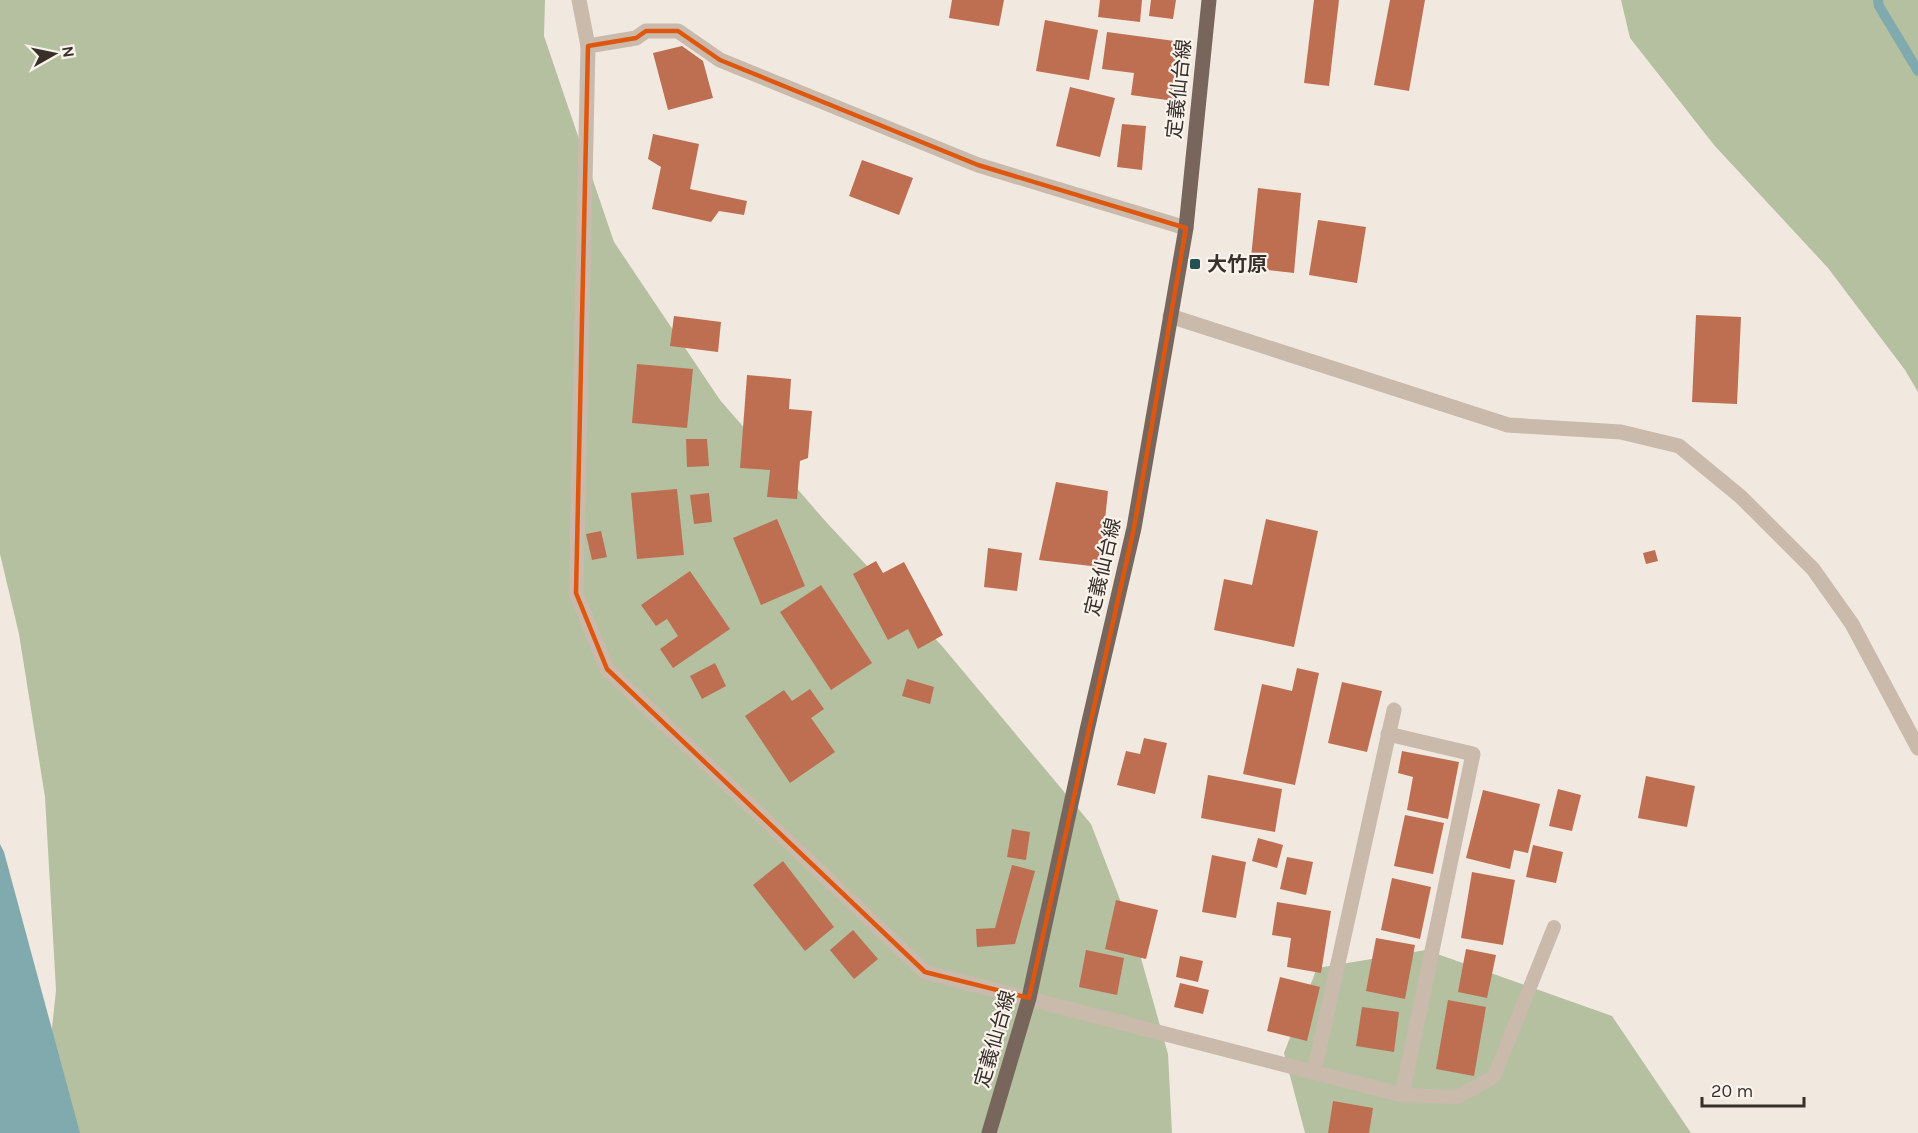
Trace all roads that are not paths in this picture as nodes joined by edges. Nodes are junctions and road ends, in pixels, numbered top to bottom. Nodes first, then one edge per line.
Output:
1 (579, 0) edge
2 (1209, 0) edge
3 (588, 46) junction
4 (1186, 228) junction
5 (1170, 316) junction
6 (1394, 710) dead end
7 (1388, 734) junction
8 (1918, 748) edge
9 (1554, 927) dead end
10 (1029, 998) junction
11 (1314, 1072) junction
12 (1402, 1095) junction
13 (989, 1133) edge

1 - 3 street
2 - 4 main road, 定義仙台線
3 - 4 street
3 - 10 street
4 - 5 main road, 定義仙台線
5 - 8 street
5 - 10 main road, 定義仙台線
6 - 7 street
7 - 11 street
7 - 12 street
9 - 12 lane
10 - 11 street
10 - 13 main road, 定義仙台線
11 - 12 street

